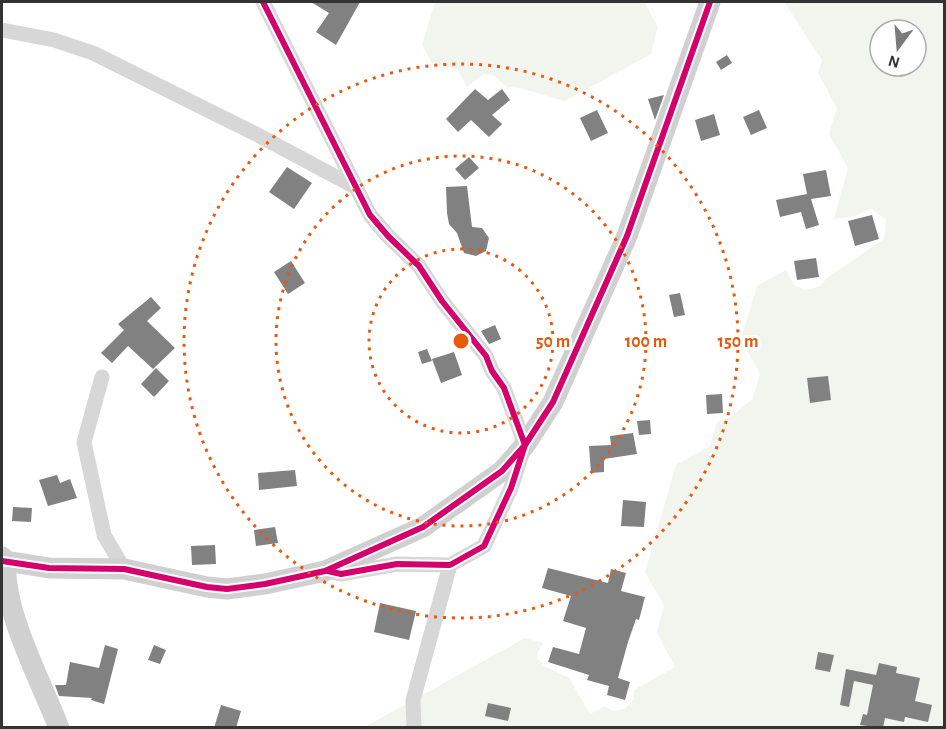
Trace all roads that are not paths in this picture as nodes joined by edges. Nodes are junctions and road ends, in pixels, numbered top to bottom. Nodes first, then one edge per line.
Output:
1 (263, 2) edge
2 (710, 2) edge
3 (2, 30) edge
4 (355, 187) junction
5 (102, 377) dead end
6 (525, 445) junction
7 (3, 560) edge
8 (450, 565) junction
9 (124, 569) junction
10 (325, 571) junction
11 (59, 728) edge
12 (414, 728) edge

1 - 4 street
2 - 6 street
3 - 4 street
4 - 6 street
5 - 9 street
6 - 8 street
6 - 10 street
7 - 9 street
7 - 11 street
8 - 10 street
8 - 12 street
9 - 10 street

